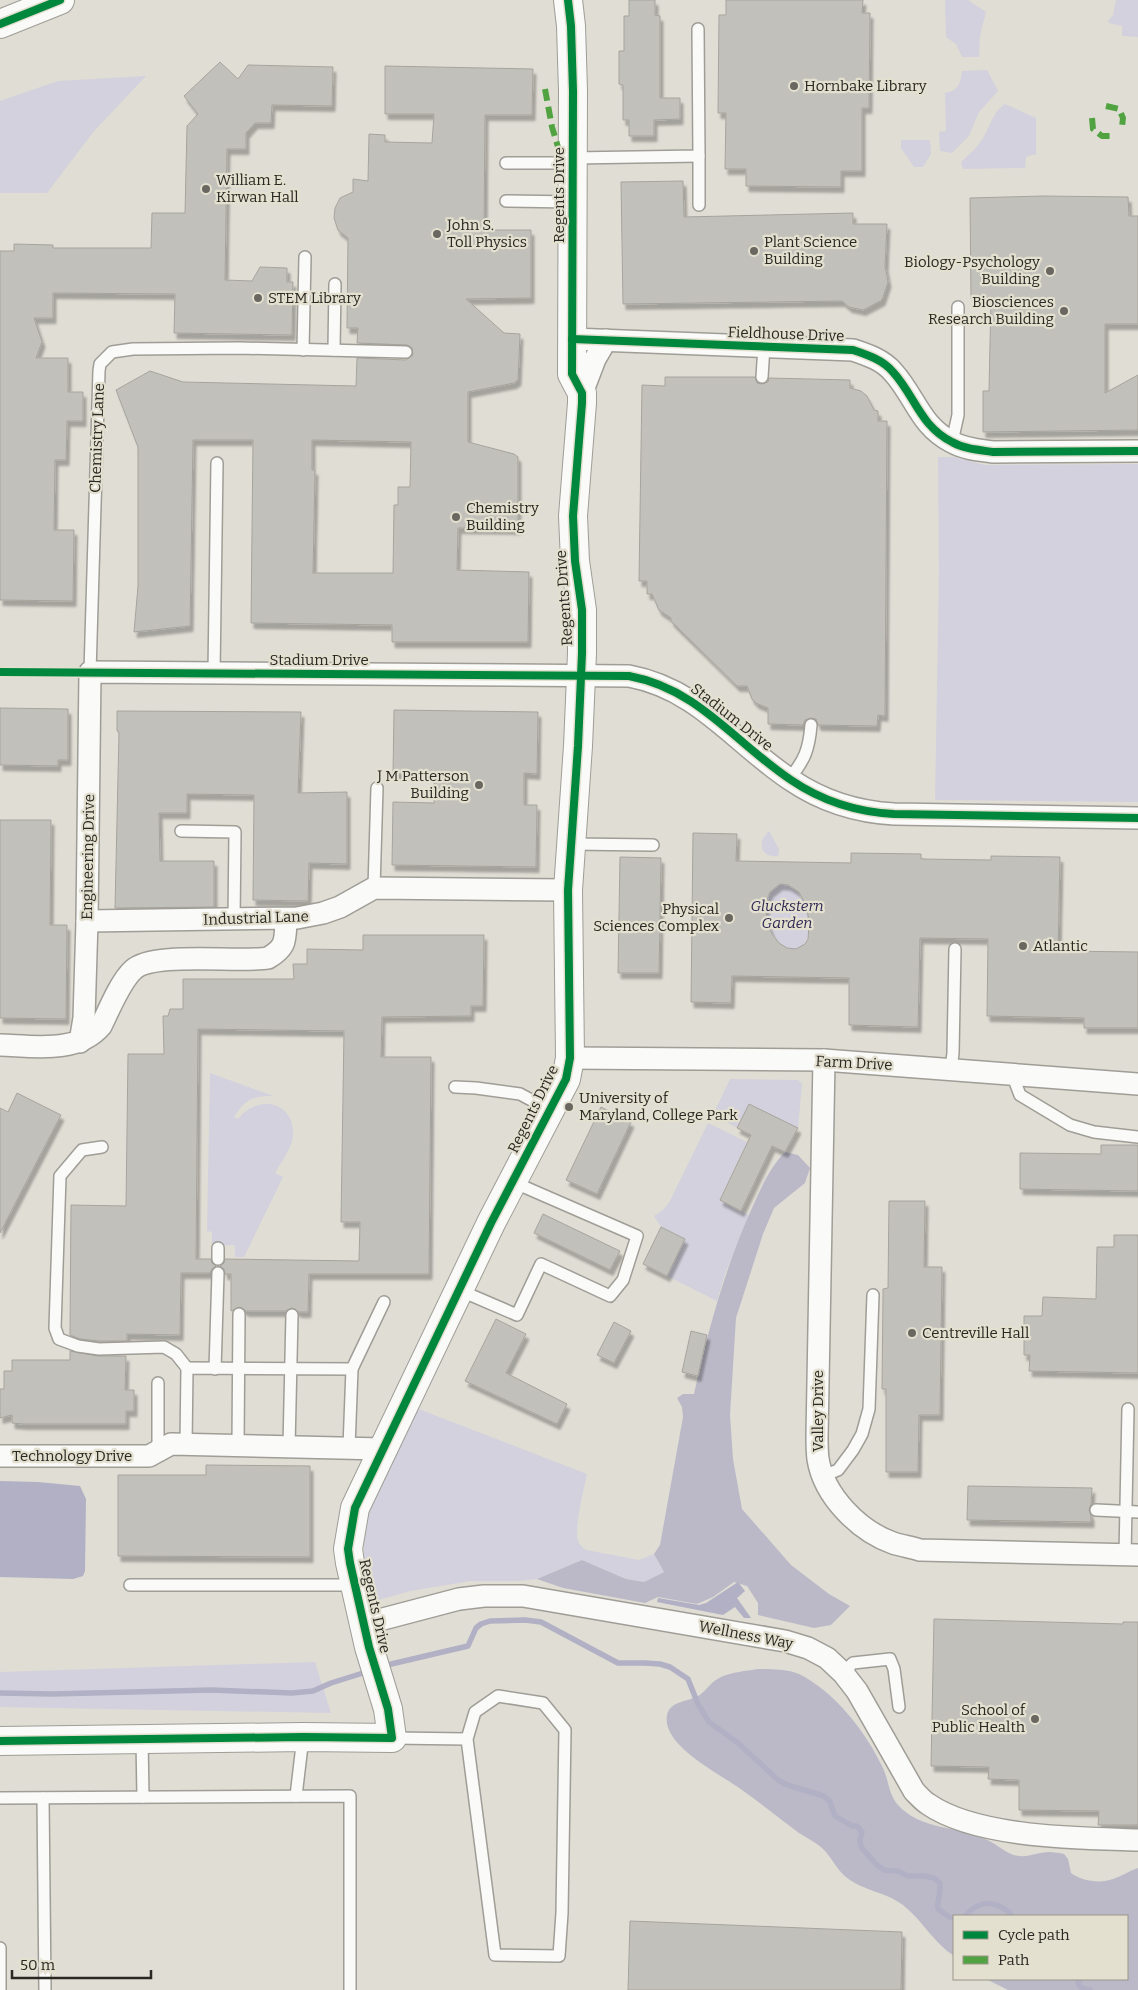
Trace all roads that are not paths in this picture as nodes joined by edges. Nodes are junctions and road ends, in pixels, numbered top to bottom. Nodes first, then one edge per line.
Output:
1 (60, 0) edge
2 (568, 0) edge
3 (0, 24) edge
4 (698, 29) dead end
5 (699, 156) junction
6 (573, 161) junction
7 (506, 163) dead end
8 (506, 201) dead end
9 (573, 202) junction
10 (699, 204) dead end
11 (304, 257) dead end
12 (335, 284) dead end
13 (958, 307) dead end
14 (572, 339) junction
15 (606, 340) junction
16 (764, 346) junction
17 (303, 350) junction
18 (334, 350) junction
19 (406, 352) dead end
20 (762, 377) dead end
21 (582, 393) junction
22 (952, 442) junction
23 (1138, 451) edge
24 (217, 462) dead end
25 (90, 672) junction
26 (214, 673) junction
27 (581, 676) junction
28 (810, 725) dead end
29 (789, 779) junction
30 (377, 788) dead end
31 (1138, 818) edge
32 (182, 831) dead end
33 (571, 844) junction
34 (653, 845) dead end
35 (374, 888) junction
36 (568, 890) junction
37 (286, 919) junction
38 (234, 920) junction
39 (88, 922) junction
40 (955, 949) dead end
41 (80, 1042) junction
42 (0, 1045) edge
43 (570, 1058) junction
44 (824, 1060) junction
45 (951, 1069) junction
46 (1012, 1074) junction
47 (1138, 1084) edge
48 (455, 1087) dead end
49 (550, 1110) junction
50 (1138, 1137) edge
51 (102, 1147) dead end
52 (513, 1182) junction
53 (218, 1273) dead end
54 (459, 1290) junction
55 (873, 1295) dead end
56 (384, 1302) dead end
57 (239, 1314) dead end
58 (292, 1315) dead end
59 (187, 1368) junction
60 (215, 1369) junction
61 (240, 1369) junction
62 (291, 1370) junction
63 (352, 1370) junction
64 (158, 1383) dead end
65 (1128, 1409) dead end
66 (186, 1444) junction
67 (238, 1446) junction
68 (289, 1446) junction
69 (349, 1447) junction
70 (382, 1449) junction
71 (150, 1454) junction
72 (0, 1456) edge
73 (823, 1476) junction
74 (1096, 1510) dead end
75 (1132, 1512) edge
76 (1132, 1555) edge
77 (130, 1585) dead end
78 (355, 1585) junction
79 (364, 1624) junction
80 (843, 1673) junction
81 (899, 1707) dead end
82 (302, 1737) junction
83 (392, 1738) junction
84 (467, 1739) junction
85 (142, 1740) junction
86 (0, 1741) edge
87 (296, 1796) junction
88 (0, 1798) edge
89 (43, 1798) junction
90 (143, 1798) junction
91 (1138, 1840) edge
92 (0, 1948) edge
93 (0, 1990) edge
94 (45, 1990) edge
95 (350, 1990) edge

1 - 3 street
2 - 6 street, Regents Drive
4 - 5 lane
5 - 6 lane
5 - 10 lane
6 - 7 lane
6 - 9 street, Regents Drive
8 - 9 lane
9 - 14 street, Regents Drive
11 - 17 lane
12 - 18 lane
13 - 22 lane
14 - 15 street, Fieldhouse Drive
14 - 21 street, Regents Drive
15 - 16 street, Fieldhouse Drive
15 - 21 street, Regents Drive
16 - 20 lane
16 - 22 street, Fieldhouse Drive
17 - 18 lane, Chemistry Lane
17 - 25 lane, Chemistry Lane
18 - 19 lane, Chemistry Lane
21 - 27 street, Regents Drive
22 - 23 street, Fieldhouse Drive
24 - 26 lane
25 - 26 street, Stadium Drive
25 - 39 street, Engineering Drive
26 - 27 street, Stadium Drive
27 - 29 street, Stadium Drive
27 - 33 street, Regents Drive
28 - 29 lane
29 - 31 street, Stadium Drive
30 - 35 lane
32 - 38 lane
33 - 34 lane
33 - 36 street, Regents Drive
35 - 36 street, Industrial Lane
35 - 37 street, Industrial Lane
36 - 43 street, Regents Drive
37 - 38 street, Industrial Lane
37 - 41 street
38 - 39 street, Industrial Lane
39 - 41 street, Engineering Drive
40 - 45 lane
41 - 42 street
43 - 44 street, Farm Drive
43 - 49 street, Regents Drive
44 - 45 street, Farm Drive
44 - 73 street, Valley Drive
45 - 46 street, Farm Drive
46 - 47 street, Farm Drive
46 - 50 lane
48 - 49 lane
49 - 52 street, Regents Drive
51 - 59 lane
52 - 54 street, Regents Drive
52 - 54 lane
53 - 60 lane
54 - 70 street, Regents Drive
55 - 73 lane
56 - 63 lane
57 - 61 lane
58 - 62 lane
59 - 60 lane
59 - 66 lane
60 - 61 lane
61 - 62 lane
61 - 67 lane
62 - 63 lane
62 - 68 lane
63 - 69 lane
64 - 71 lane
65 - 75 lane
66 - 67 street, Technology Drive
66 - 71 street, Technology Drive
67 - 68 street, Technology Drive
68 - 69 street, Technology Drive
69 - 70 street, Technology Drive
70 - 78 street, Regents Drive
71 - 72 street, Technology Drive
73 - 76 street, Valley Drive
74 - 75 lane
75 - 76 lane
77 - 78 lane
78 - 79 street, Regents Drive
79 - 80 street, Wellness Way
79 - 83 street, Regents Drive
80 - 81 lane
80 - 91 street, Wellness Way
82 - 83 street
82 - 85 street
82 - 87 lane
83 - 84 lane
84 - 84 lane
85 - 86 street
85 - 90 lane
87 - 90 lane
87 - 95 lane
88 - 89 lane
89 - 90 lane
89 - 94 lane
92 - 93 lane

